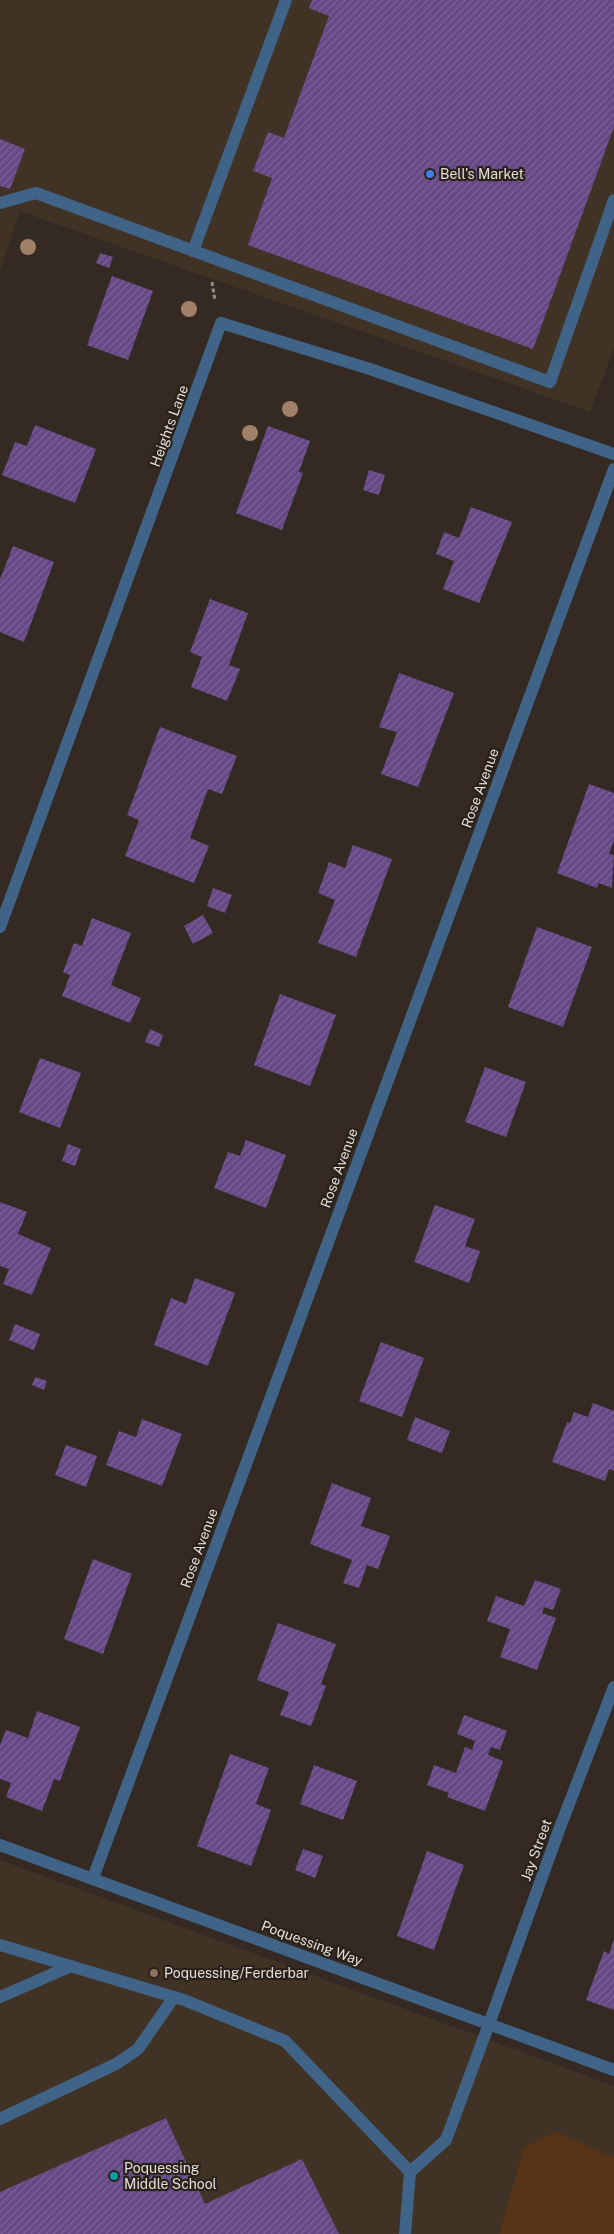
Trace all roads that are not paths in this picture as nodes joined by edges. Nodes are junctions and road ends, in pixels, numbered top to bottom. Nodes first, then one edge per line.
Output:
1 (286, 0) edge
2 (614, 200) edge
3 (0, 202) edge
4 (193, 251) junction
5 (614, 454) edge
6 (614, 468) edge
7 (0, 926) edge
8 (614, 1687) edge
9 (0, 1845) edge
10 (93, 1878) junction
11 (0, 1945) edge
12 (70, 1966) junction
13 (0, 1997) edge
14 (174, 1997) junction
15 (489, 2024) junction
16 (614, 2070) edge
17 (0, 2119) edge
18 (410, 2172) junction
19 (405, 2234) edge

1 - 4 street
2 - 4 street
3 - 4 street
5 - 7 street, Heights Lane
6 - 10 street, Rose Avenue
8 - 15 street, Jay Street
9 - 10 street, Poquessing Way
10 - 15 street, Poquessing Way
11 - 12 street
12 - 13 street
12 - 14 street
14 - 17 street
14 - 18 street
15 - 16 street, Poquessing Way
15 - 18 street, Jay Street
18 - 19 street

